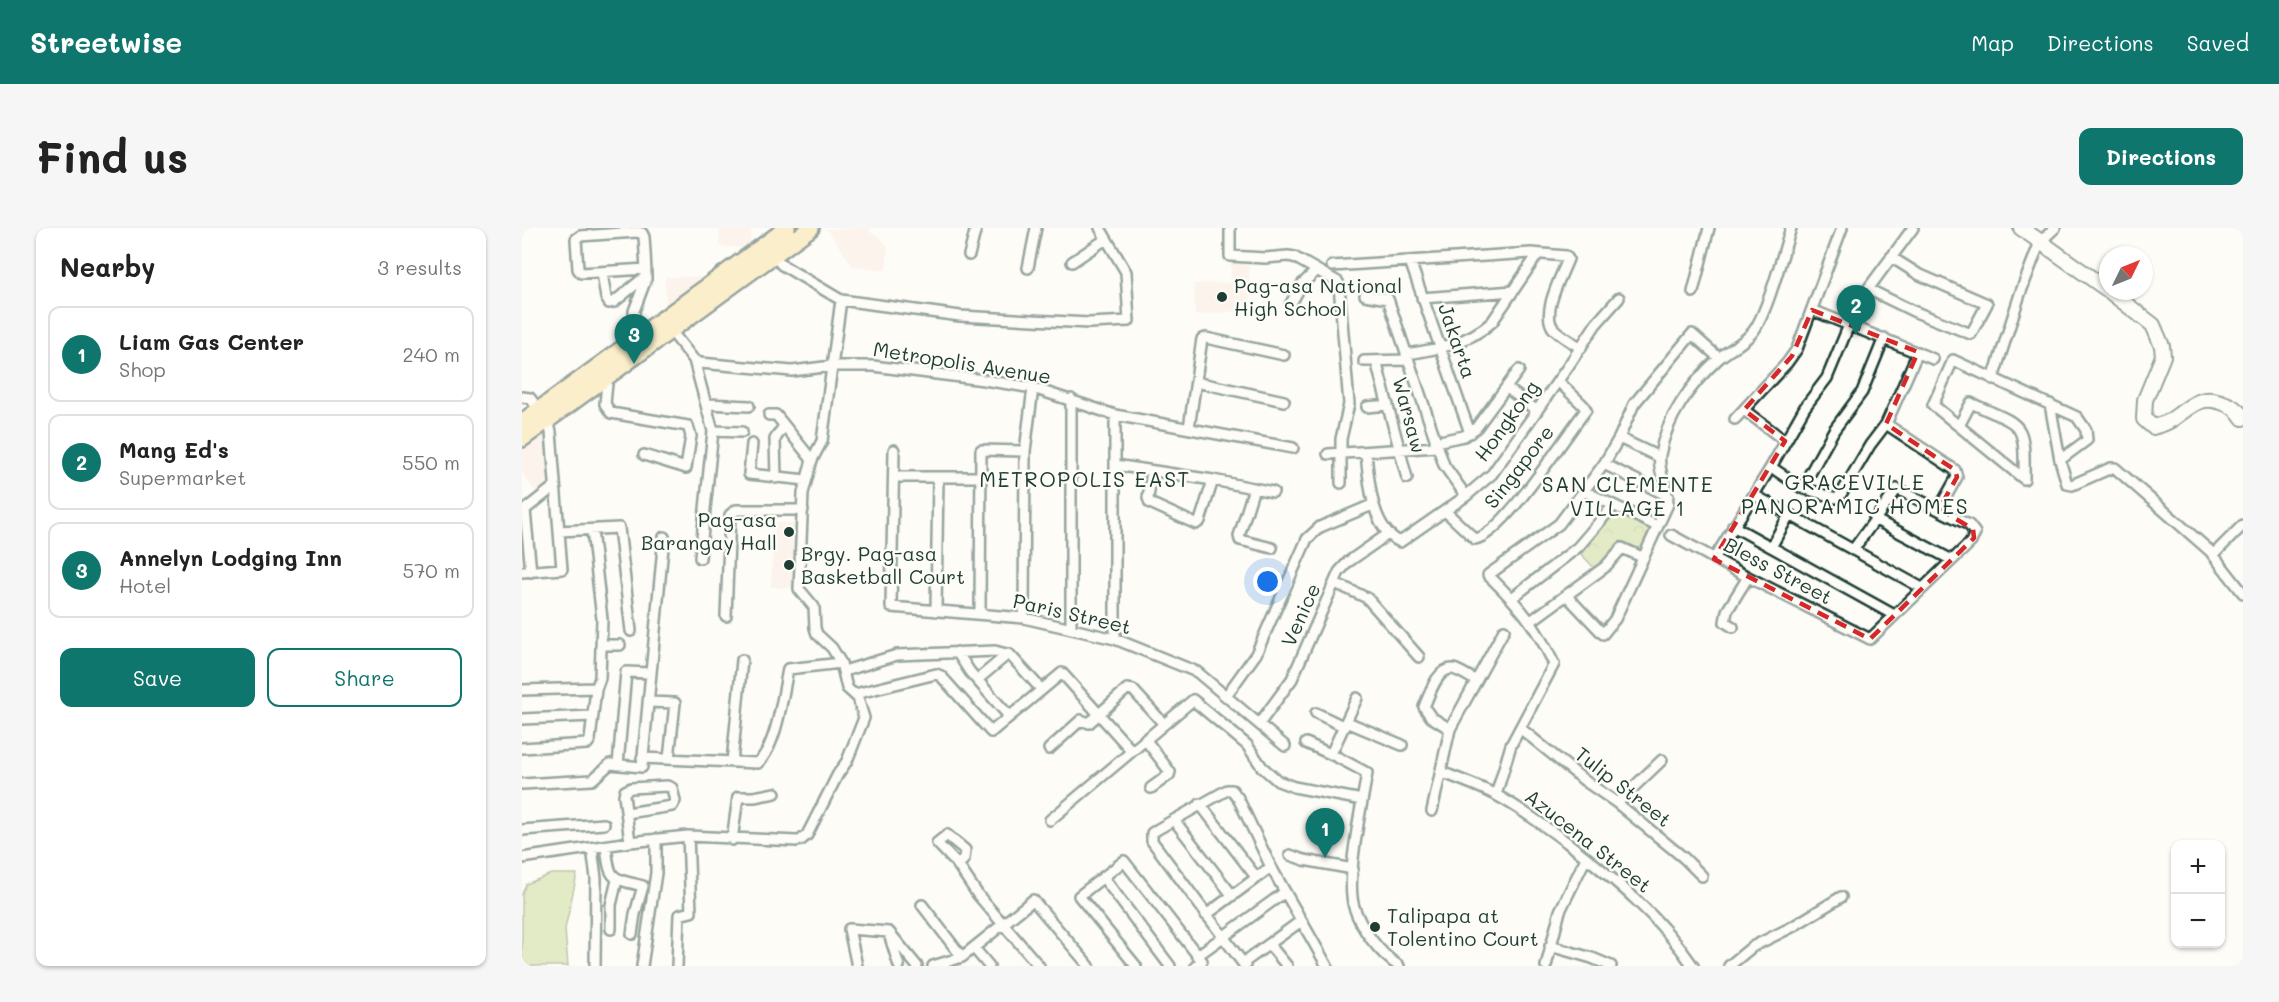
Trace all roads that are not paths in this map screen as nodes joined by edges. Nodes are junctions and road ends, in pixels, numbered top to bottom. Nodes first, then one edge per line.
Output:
1 (787, 228) edge
2 (811, 228) edge
3 (976, 228) edge
4 (1036, 228) edge
5 (1100, 228) edge
6 (1230, 228) edge
7 (1709, 228) edge
8 (1791, 228) edge
9 (1842, 228) edge
10 (1913, 228) edge
11 (2021, 228) edge
12 (2055, 228) edge
13 (1106, 239) junction
14 (2040, 242) junction
15 (1538, 254) junction
16 (969, 255) dead end
17 (774, 256) junction
18 (1891, 257) junction
19 (1410, 261) junction
20 (1072, 262) dead end
21 (1332, 266) dead end
22 (1028, 268) dead end
23 (1317, 270) junction
24 (646, 272) junction
25 (602, 273) junction
26 (723, 284) junction
27 (2099, 285) edge
28 (1513, 291) junction
29 (1693, 292) dead end
30 (1365, 295) dead end
31 (1619, 297) dead end
32 (1422, 298) junction
33 (841, 300) junction
34 (2120, 300) edge
35 (1290, 305) dead end
36 (1812, 310) junction
37 (1849, 325) junction
38 (671, 331) junction
39 (1884, 338) junction
40 (636, 339) junction
41 (1441, 348) junction
42 (1581, 348) junction
43 (1918, 352) junction
44 (1284, 355) dead end
45 (1407, 357) junction
46 (1719, 358) junction
47 (1934, 358) dead end
48 (694, 360) junction
49 (1377, 361) junction
50 (1364, 362) dead end
51 (832, 366) junction
52 (1519, 370) dead end
53 (607, 371) junction
54 (1993, 379) junction
55 (1558, 381) junction
56 (1196, 382) junction
57 (1033, 388) junction
58 (1507, 388) junction
59 (522, 397) edge
60 (1071, 399) junction
61 (1284, 401) dead end
62 (707, 404) junction
63 (2050, 404) junction
64 (1388, 405) junction
65 (748, 406) dead end
66 (1367, 407) dead end
67 (1744, 410) junction
68 (1537, 411) junction
69 (543, 415) junction
70 (769, 415) dead end
71 (1115, 415) junction
72 (2243, 418) edge
73 (1735, 419) dead end
74 (522, 422) edge
75 (1886, 424) junction
76 (784, 426) junction
77 (1959, 426) junction
78 (1189, 428) junction
79 (713, 431) junction
80 (742, 432) dead end
81 (1470, 433) junction
82 (1619, 438) junction
83 (522, 440) edge
84 (1785, 441) junction
85 (752, 444) dead end
86 (1436, 445) junction
87 (1293, 448) dead end
88 (894, 450) dead end
89 (1025, 451) junction
90 (1401, 451) junction
91 (1366, 453) junction
92 (1328, 454) dead end
93 (1341, 454) junction
94 (644, 455) dead end
95 (1659, 457) junction
96 (812, 460) junction
97 (2060, 460) junction
98 (1604, 464) junction
99 (1116, 465) junction
100 (1771, 467) junction
101 (1152, 471) junction
102 (894, 477) junction
103 (938, 477) junction
104 (981, 477) junction
105 (776, 478) junction
106 (1407, 478) dead end
107 (806, 480) junction
108 (1213, 480) junction
109 (1341, 483) dead end
110 (555, 486) junction
111 (1254, 488) junction
112 (1802, 488) junction
113 (1584, 491) junction
114 (1274, 492) dead end
115 (1754, 495) junction
116 (1466, 496) junction
117 (1668, 496) junction
118 (1372, 505) junction
119 (1613, 506) junction
120 (1939, 509) junction
121 (803, 510) junction
122 (1445, 510) junction
123 (524, 511) edge
124 (1789, 515) junction
125 (1874, 519) junction
126 (2243, 525) edge
127 (1657, 526) junction
128 (1733, 526) junction
129 (592, 530) junction
130 (559, 531) junction
131 (1388, 534) junction
132 (1671, 534) dead end
133 (664, 537) dead end
134 (1771, 547) junction
135 (1272, 548) dead end
136 (1852, 550) junction
137 (2213, 555) junction
138 (1642, 557) junction
139 (700, 558) dead end
140 (1714, 558) junction
141 (1950, 560) junction
142 (526, 572) edge
143 (1748, 577) junction
144 (1335, 583) junction
145 (1922, 588) junction
146 (2243, 593) edge
147 (1567, 596) junction
148 (1512, 598) junction
149 (936, 611) junction
150 (981, 613) junction
151 (1894, 615) junction
152 (726, 616) dead end
153 (1024, 618) junction
154 (1531, 621) junction
155 (1733, 627) dead end
156 (1071, 629) junction
157 (1504, 630) dead end
158 (630, 631) dead end
159 (1115, 639) junction
160 (601, 645) junction
161 (620, 645) dead end
162 (957, 652) junction
163 (1008, 654) junction
164 (1419, 657) dead end
165 (742, 660) dead end
166 (842, 667) junction
167 (650, 673) junction
168 (1475, 680) junction
169 (977, 681) junction
170 (596, 688) junction
171 (1041, 689) junction
172 (522, 690) edge
173 (855, 694) junction
174 (1226, 696) junction
175 (1357, 698) dead end
176 (648, 702) junction
177 (1099, 713) junction
178 (1316, 713) dead end
179 (592, 716) junction
180 (1009, 716) junction
181 (522, 720) edge
182 (1163, 723) junction
183 (1259, 724) junction
184 (1346, 724) junction
185 (1520, 728) junction
186 (1450, 729) junction
187 (1145, 739) junction
188 (1306, 743) dead end
189 (1402, 745) dead end
190 (1285, 746) dead end
191 (522, 747) edge
192 (1049, 749) dead end
193 (1131, 750) junction
194 (1331, 754) junction
195 (642, 758) junction
196 (669, 759) junction
197 (1662, 760) dead end
198 (732, 762) junction
199 (618, 765) junction
200 (1441, 772) junction
201 (522, 784) edge
202 (1151, 788) dead end
203 (775, 793) dead end
204 (1496, 795) junction
205 (1362, 800) junction
206 (1617, 803) junction
207 (1200, 804) junction
208 (1432, 811) dead end
209 (627, 813) junction
210 (1050, 820) dead end
211 (1174, 820) junction
212 (604, 824) dead end
213 (522, 830) edge
214 (688, 836) junction
215 (656, 839) junction
216 (732, 840) junction
217 (630, 842) junction
218 (606, 846) junction
219 (592, 848) junction
220 (1290, 855) dead end
221 (522, 858) edge
222 (1586, 858) junction
223 (958, 865) dead end
224 (1271, 867) junction
225 (1353, 869) junction
226 (1702, 876) dead end
227 (1103, 878) junction
228 (1256, 878) junction
229 (616, 880) junction
230 (1285, 892) junction
231 (1232, 896) junction
232 (1841, 897) dead end
233 (922, 905) dead end
234 (1206, 915) junction
235 (1301, 921) junction
236 (1003, 923) junction
237 (611, 929) dead end
238 (889, 932) junction
239 (632, 934) dead end
240 (1223, 938) junction
241 (1269, 944) junction
242 (1550, 945) junction
243 (974, 948) junction
244 (962, 957) junction
245 (1200, 962) edge
246 (1244, 964) edge
247 (1392, 964) edge
248 (940, 965) edge
249 (595, 966) edge
250 (642, 966) edge
251 (677, 966) edge
252 (857, 966) edge
253 (899, 966) edge
254 (917, 966) edge
255 (989, 966) edge
256 (1039, 966) edge
257 (1089, 966) edge
258 (1136, 966) edge
259 (1170, 966) edge
260 (1287, 966) edge
261 (1327, 966) edge
262 (1546, 966) edge
263 (1611, 966) edge
264 (1693, 966) edge
265 (1729, 966) edge

1 - 26 main road
2 - 17 main road
3 - 16 street
4 - 22 street
5 - 13 street
6 - 23 street
7 - 29 street
8 - 46 street
9 - 36 street
10 - 18 street
11 - 14 street
12 - 14 street
13 - 20 street
13 - 33 street
14 - 27 street
14 - 54 street
15 - 19 street
15 - 28 street
15 - 42 street
17 - 26 main road
17 - 33 street
18 - 18 street
19 - 21 street
19 - 32 street, Jakarta
23 - 35 street
23 - 93 street
24 - 25 street
24 - 25 street
24 - 25 street
24 - 40 street
26 - 38 main road
26 - 40 main road
28 - 32 street
28 - 41 street
30 - 45 street
31 - 42 street, Hongkong
32 - 41 street, Jakarta
33 - 51 street
34 - 72 street
36 - 37 street
36 - 67 street
37 - 39 street
37 - 84 street
38 - 48 street
38 - 53 main road
39 - 43 street
39 - 112 street
40 - 53 main road
41 - 45 street
41 - 81 street, Jakarta
42 - 55 street, Hongkong
43 - 47 street
43 - 75 street
44 - 56 street
45 - 49 street
45 - 86 street
46 - 82 street
46 - 95 street
48 - 51 street, Metropolis Avenue
48 - 62 street
49 - 50 street
49 - 64 street, Warsaw
51 - 57 street, Metropolis Avenue
51 - 96 street
52 - 58 street
53 - 69 main road
53 - 94 street
54 - 63 street
54 - 77 street
55 - 68 street, Hongkong
55 - 122 street, Singapore
56 - 61 street
56 - 78 street
57 - 60 street, Metropolis Avenue
57 - 89 street
58 - 68 street
58 - 81 street
59 - 69 street
60 - 71 street, Metropolis Avenue
60 - 156 street
62 - 65 street
62 - 79 street
63 - 97 street
63 - 97 street
64 - 66 street
64 - 90 street, Warsaw
67 - 73 street
67 - 84 street
68 - 116 street, Hongkong
69 - 74 main road
69 - 83 main road
69 - 110 street
70 - 76 street
71 - 78 street, Metropolis Avenue
71 - 99 street
75 - 112 street
75 - 120 street
76 - 96 street
76 - 105 street
77 - 77 street
78 - 87 street, Metropolis Avenue
79 - 80 street
79 - 139 street
81 - 86 street
82 - 95 street
82 - 98 street
84 - 100 street
85 - 105 street
86 - 90 street
86 - 116 street
88 - 102 street
89 - 104 street
89 - 153 street
90 - 91 street
90 - 106 street, Warsaw
91 - 93 street
91 - 118 street
92 - 93 street
93 - 109 street
95 - 117 street
96 - 107 street
97 - 137 street
98 - 113 street
98 - 117 street
99 - 101 street
99 - 159 street
100 - 112 street
100 - 115 street
101 - 108 street
101 - 108 street
102 - 103 street
102 - 149 street, Paris Street
103 - 104 street
103 - 149 street
104 - 150 street
105 - 107 street
107 - 121 street
108 - 111 street
110 - 123 street
110 - 130 street
111 - 114 street
111 - 135 street
113 - 119 street
113 - 148 street
115 - 124 street
115 - 128 street
116 - 122 street, Hongkong
117 - 127 street
118 - 131 street
118 - 174 street
119 - 127 street
119 - 148 street
120 - 125 street
120 - 141 street
121 - 152 street
121 - 166 street
122 - 131 street, Hongkong
123 - 142 street
124 - 134 street
124 - 136 street
125 - 136 street
125 - 141 street
126 - 137 street
127 - 138 street
128 - 134 street
128 - 140 street
129 - 130 street
129 - 158 street
129 - 160 street
130 - 142 street
131 - 144 street, Venice
132 - 140 street, Bless Street
133 - 167 street
134 - 151 street
136 - 145 street
137 - 146 street
138 - 147 street
138 - 147 street
140 - 143 street, Bless Street
141 - 145 street
143 - 151 street, Bless Street
143 - 155 street
144 - 164 street
144 - 183 street, Venice
145 - 151 street
147 - 154 street
148 - 154 street
149 - 150 street, Paris Street
150 - 153 street, Paris Street
153 - 156 street, Paris Street
154 - 185 street
156 - 159 street, Paris Street
157 - 168 street
159 - 174 street, Paris Street
160 - 161 street
160 - 170 street
162 - 163 street
162 - 166 street
162 - 169 street
163 - 169 street
163 - 171 street
165 - 198 street
166 - 173 street
166 - 198 street
167 - 176 street
167 - 199 street
168 - 186 street
168 - 186 street
169 - 180 street
170 - 172 street
170 - 179 street
171 - 177 street
171 - 180 street
173 - 180 street
173 - 216 street
174 - 183 street, Paris Street
175 - 184 street
176 - 195 street
176 - 196 street
177 - 182 street
177 - 192 street
177 - 193 street
178 - 184 street
179 - 181 street
179 - 191 street
182 - 187 street
182 - 205 street
183 - 190 street, Paris Street
184 - 189 street
184 - 194 street
185 - 204 street
185 - 206 street, Tulip Street
186 - 200 street
187 - 193 street
187 - 202 street
188 - 194 street
193 - 210 street
194 - 205 street
195 - 196 street
195 - 199 street
196 - 198 street
197 - 206 street
199 - 201 street
200 - 204 street, Azucena Street
200 - 208 street
203 - 216 street
204 - 222 street, Azucena Street
205 - 225 street
206 - 226 street, Tulip Street
207 - 211 street
207 - 224 street
207 - 228 street
209 - 209 street
209 - 217 street
211 - 231 street
211 - 234 street
212 - 213 street
214 - 215 street
214 - 216 street
214 - 251 street
215 - 217 street
215 - 250 street
217 - 218 street
218 - 219 street
218 - 229 street
219 - 221 street
219 - 249 street
220 - 225 street
222 - 242 street
222 - 264 street, Azucena Street
223 - 236 street
224 - 228 street
224 - 230 street
225 - 247 street
227 - 245 street
227 - 258 street
227 - 259 street
228 - 231 street
229 - 237 street
229 - 239 street
230 - 235 street
230 - 240 street
231 - 234 street
232 - 265 street
233 - 244 street
234 - 240 street
235 - 241 street
235 - 261 street
236 - 243 street
236 - 256 street
236 - 257 street
238 - 252 street
238 - 253 street
238 - 254 street
240 - 245 street
240 - 246 street
241 - 246 street
241 - 260 street
242 - 262 street
242 - 263 street
243 - 244 street
243 - 255 street
244 - 248 street

